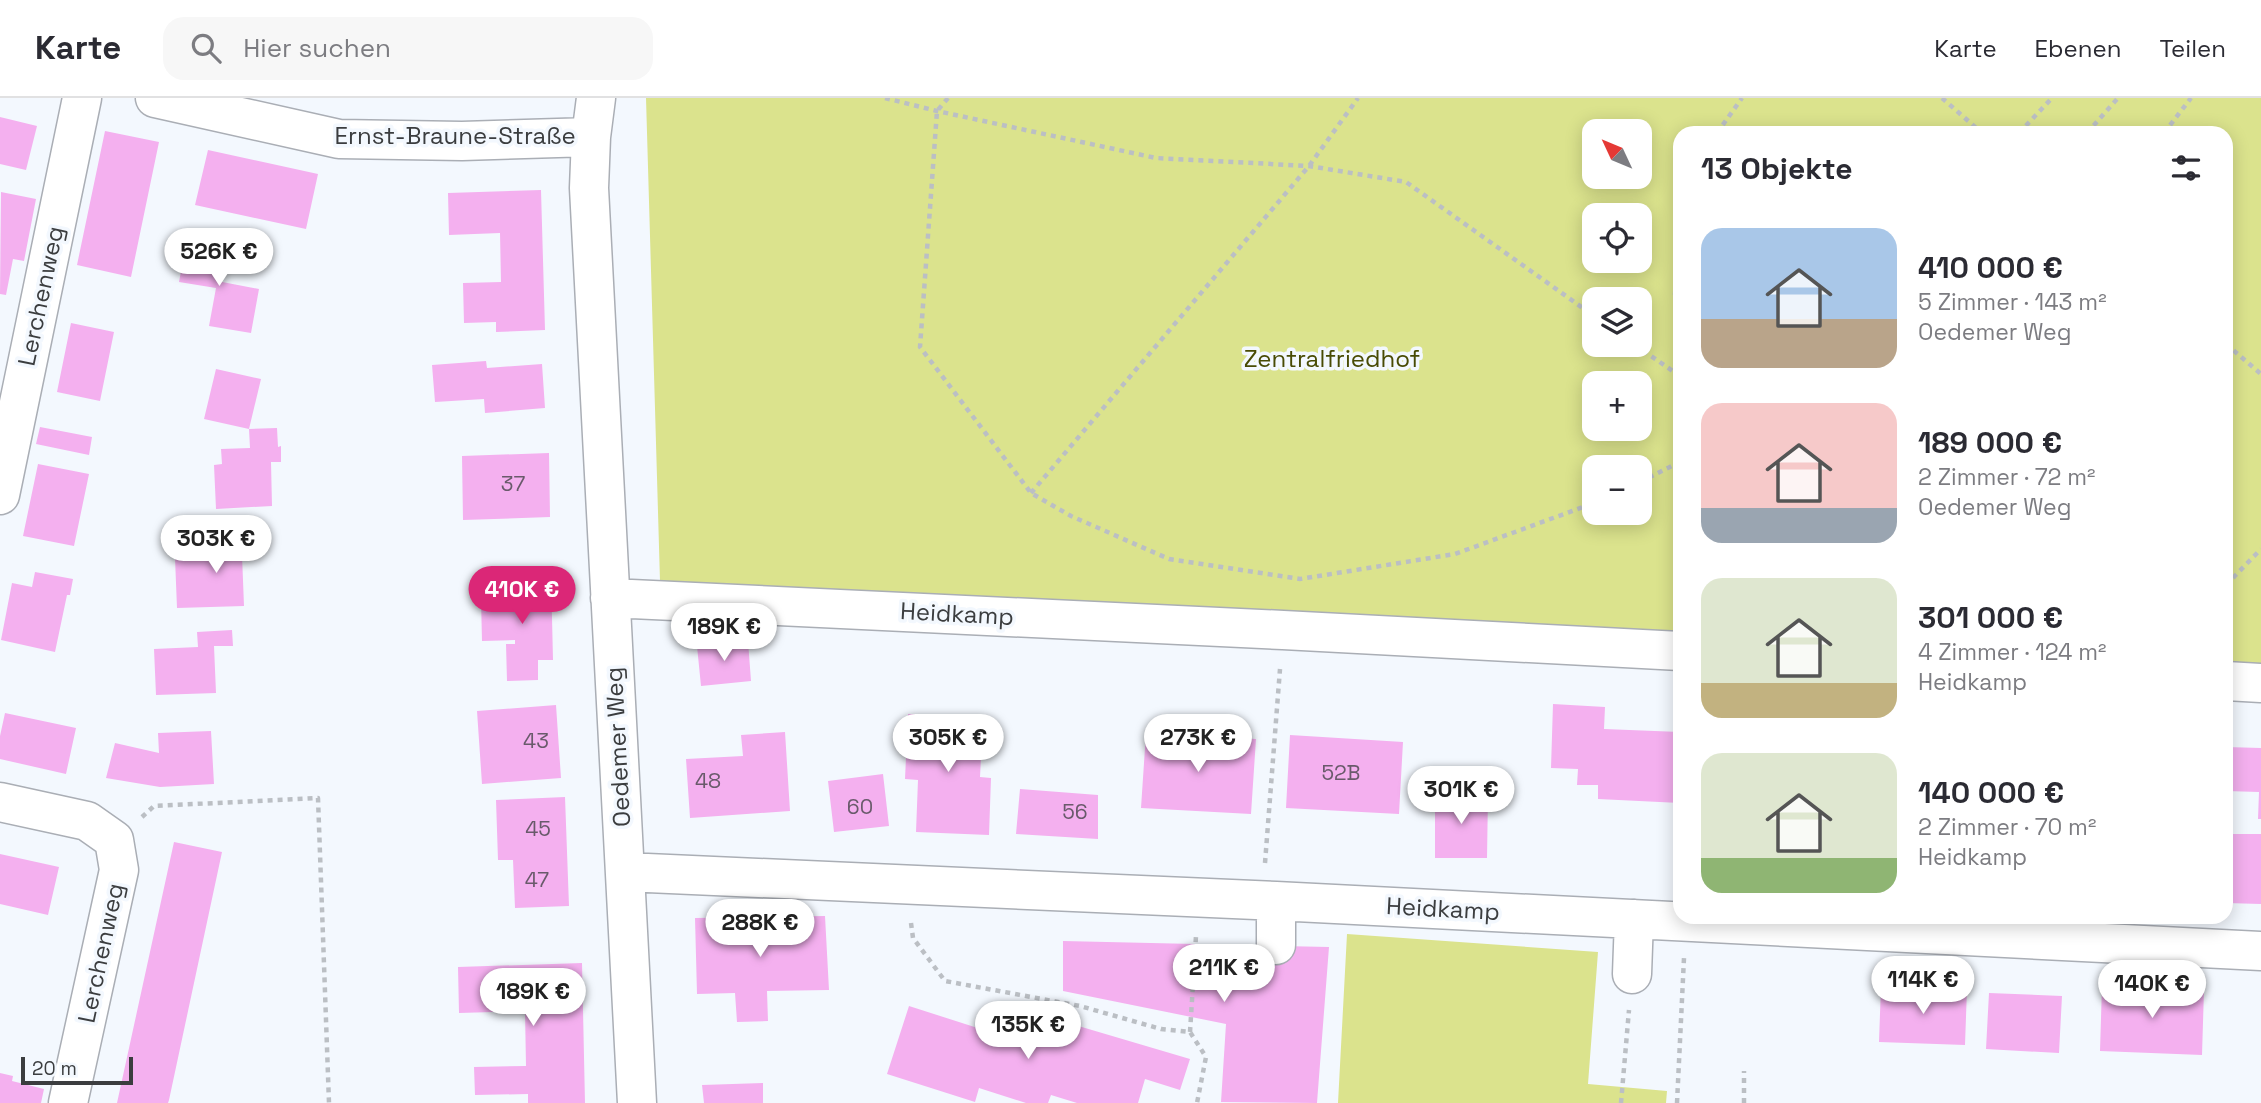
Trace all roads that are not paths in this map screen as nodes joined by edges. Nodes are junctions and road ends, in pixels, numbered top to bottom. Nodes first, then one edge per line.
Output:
1 (82, 98) edge
2 (155, 98) edge
3 (596, 98) edge
4 (591, 137) junction
5 (0, 495) edge
6 (610, 598) junction
7 (1673, 651) edge
8 (2233, 681) edge
9 (2261, 683) edge
10 (0, 802) edge
11 (625, 872) junction
12 (1269, 900) junction
13 (1634, 919) junction
14 (1673, 921) edge
15 (1725, 924) edge
16 (1276, 945) dead end
17 (2261, 951) edge
18 (1632, 974) road end
19 (68, 1103) edge
20 (637, 1103) edge

1 - 5 street, Lerchenweg
2 - 4 street, Ernst-Braune-Straße
3 - 4 street, Oedemer Weg
4 - 6 street, Oedemer Weg
6 - 7 street, Heidkamp
6 - 11 street, Oedemer Weg
8 - 9 street
10 - 19 street, Lerchenweg
11 - 12 street, Heidkamp
11 - 20 street, Oedemer Weg
12 - 13 street, Heidkamp
12 - 16 street
13 - 14 street, Heidkamp
13 - 18 street
15 - 17 street, Heidkamp

